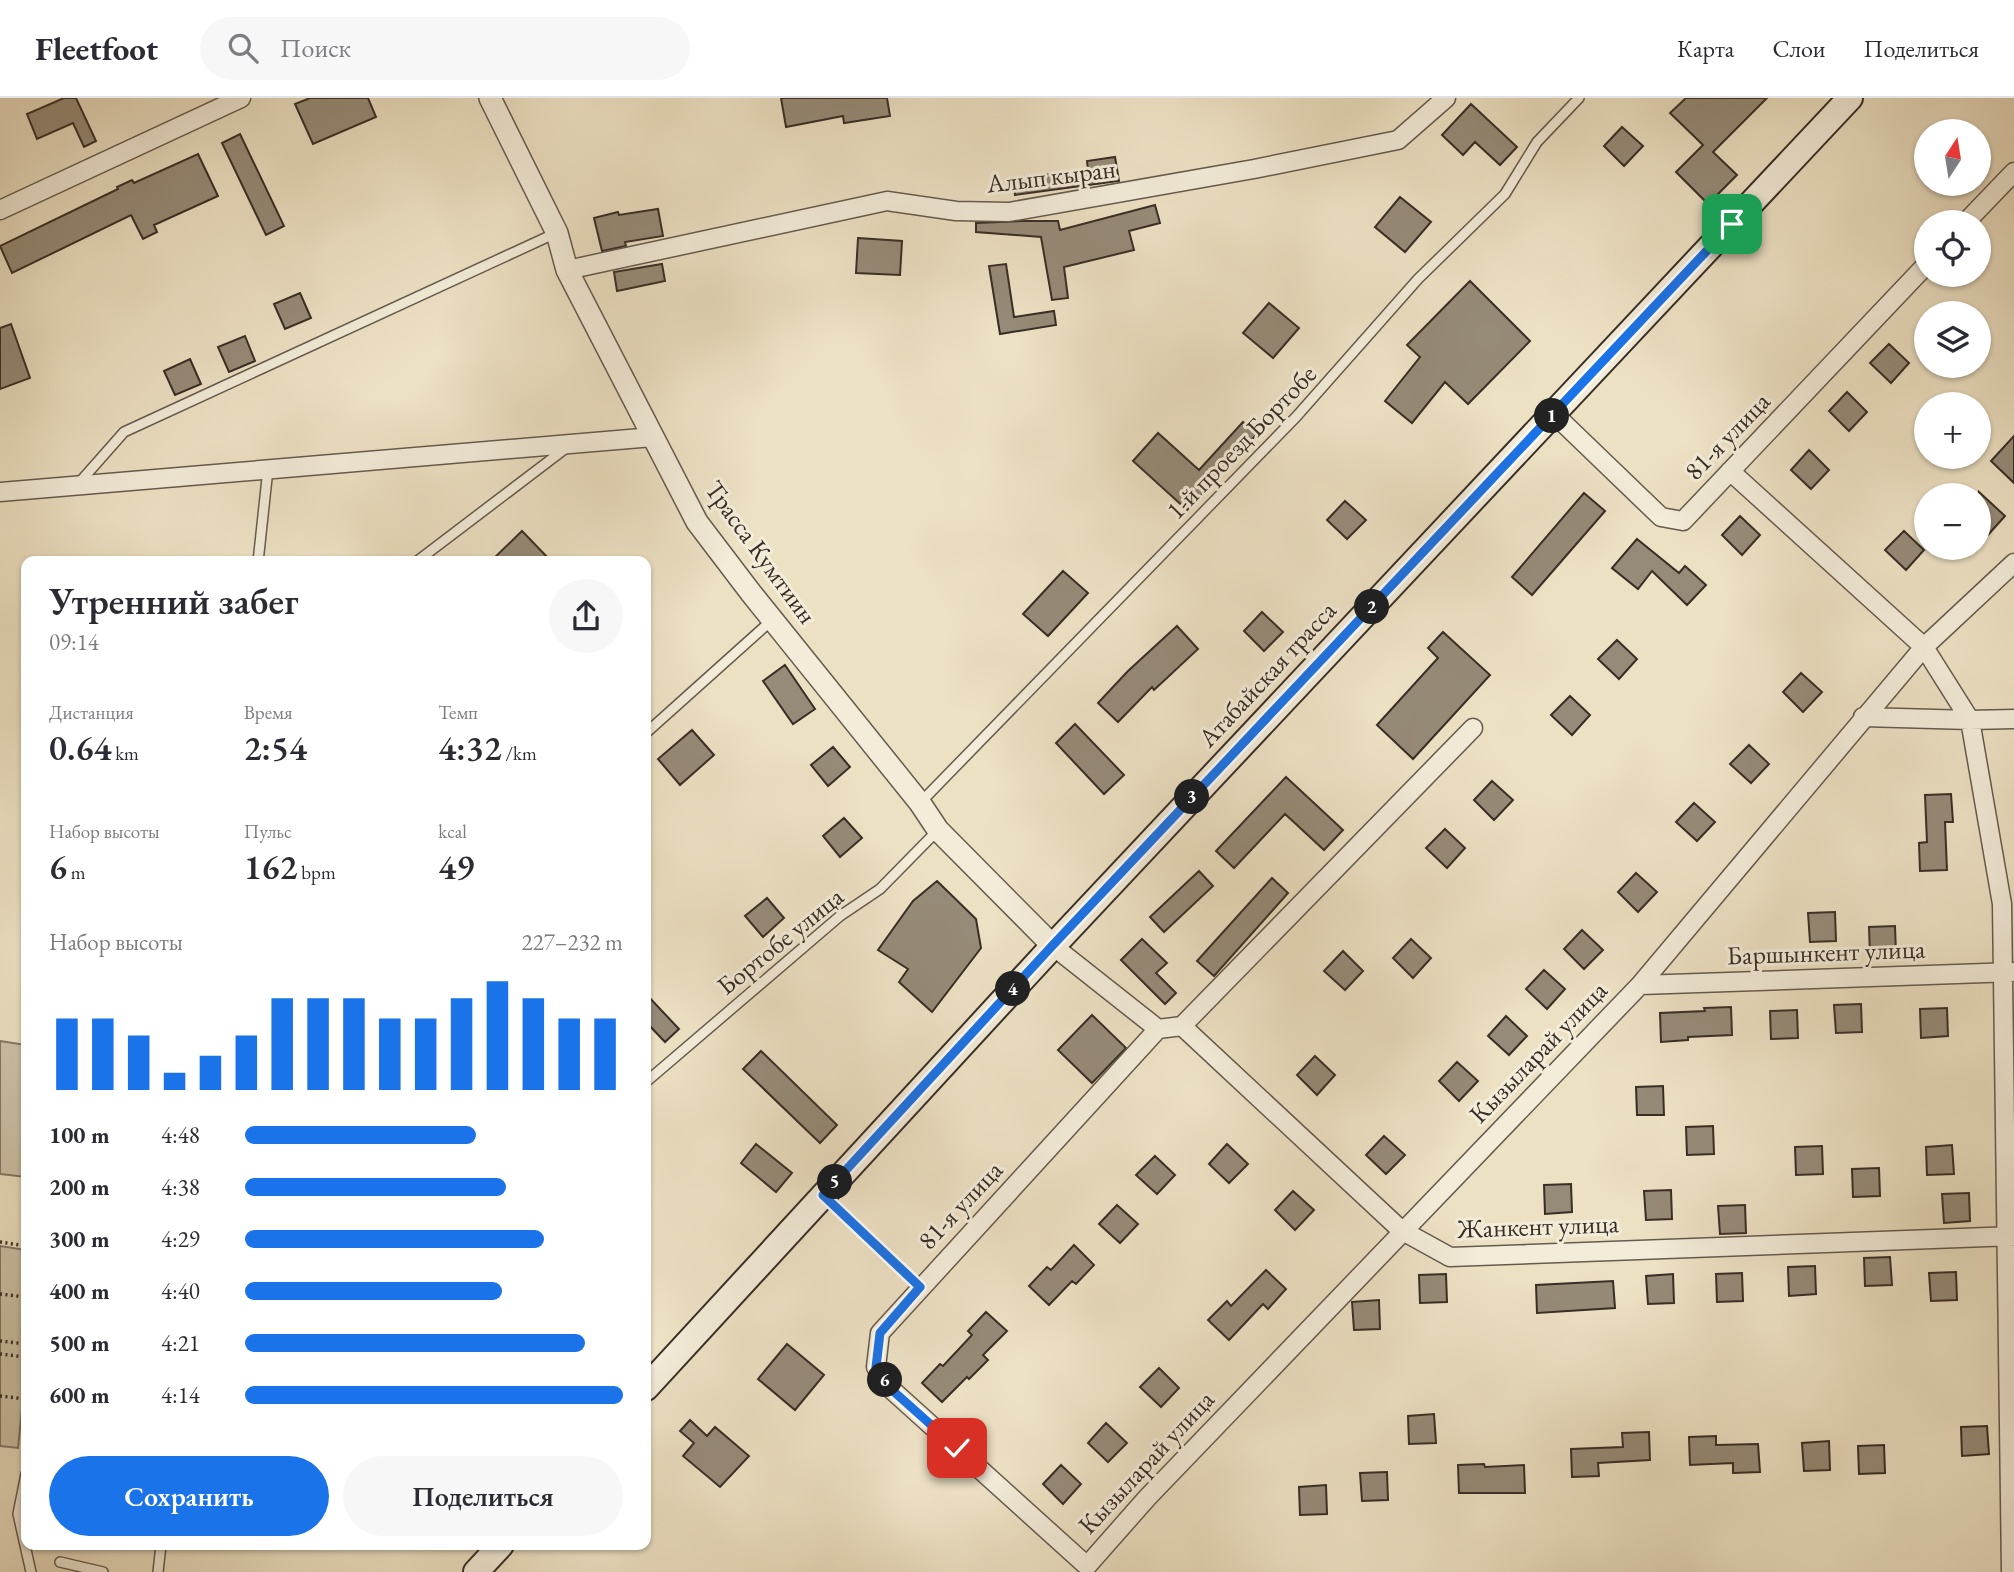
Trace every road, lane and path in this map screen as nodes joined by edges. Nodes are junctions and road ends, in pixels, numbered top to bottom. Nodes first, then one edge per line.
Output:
1 (241, 98) edge
2 (490, 98) edge
3 (1446, 98) edge
4 (1579, 98) edge
5 (1850, 98) edge
6 (2014, 172) edge
7 (1978, 210) edge
8 (0, 211) edge
9 (557, 233) junction
10 (567, 270) junction
11 (1914, 278) edge
12 (1554, 414) junction
13 (653, 437) junction
14 (571, 444) junction
15 (268, 469) junction
16 (1730, 471) junction
17 (78, 484) junction
18 (0, 492) edge
19 (259, 556) edge
20 (424, 556) edge
21 (2014, 563) edge
22 (773, 618) junction
23 (1924, 647) junction
24 (1863, 717) junction
25 (2014, 719) edge
26 (1970, 720) junction
27 (651, 728) edge
28 (1472, 728) dead end
29 (920, 803) junction
30 (938, 830) junction
31 (1052, 946) junction
32 (2008, 972) edge
33 (1640, 985) junction
34 (1182, 1026) junction
35 (1158, 1029) junction
36 (651, 1078) edge
37 (823, 1195) junction
38 (1401, 1230) junction
39 (2011, 1236) edge
40 (0, 1242) edge
41 (21, 1245) edge
42 (920, 1287) junction
43 (0, 1294) edge
44 (21, 1296) edge
45 (0, 1341) edge
46 (21, 1343) edge
47 (0, 1354) edge
48 (21, 1356) edge
49 (651, 1383) edge
50 (0, 1396) edge
51 (21, 1398) edge
52 (21, 1499) edge
53 (21, 1527) edge
54 (26, 1550) edge
55 (160, 1550) edge
56 (496, 1550) edge
57 (60, 1562) dead end
58 (1086, 1569) edge
59 (31, 1572) edge
60 (103, 1572) edge
61 (158, 1572) edge
62 (476, 1572) edge
63 (2011, 1572) edge

1 - 8 street
2 - 9 street, Трасса Кумтиин
3 - 10 street, Алып кыран
4 - 29 lane, 1-й проезд Бортобе
5 - 12 main road, Атабайская трасса
6 - 7 street
9 - 10 street, Трасса Кумтиин
9 - 17 lane
10 - 13 street, Трасса Кумтиин
11 - 16 street, 81-я улица
12 - 16 street, 81-я улица
12 - 31 main road, Атабайская трасса
13 - 14 street
13 - 22 street, Трасса Кумтиин
14 - 15 street
14 - 20 lane
15 - 17 street
15 - 19 lane
16 - 23 street
17 - 18 street
21 - 23 street, Кызыларай улица
22 - 27 lane
22 - 29 street, Трасса Кумтиин
23 - 24 street, Кызыларай улица
23 - 26 street
24 - 26 street
24 - 33 street, Кызыларай улица
25 - 26 street
26 - 32 street
28 - 34 street
29 - 30 street, Трасса Кумтиин
30 - 31 street, Трасса Кумтиин
30 - 36 lane, Бортобе улица
31 - 35 street
31 - 37 main road, Атабайская трасса
32 - 33 street, Баршынкент улица
32 - 39 street
33 - 38 street, Кызыларай улица
34 - 35 street
34 - 38 street, Жанкент улица
35 - 42 street, 81-я улица
37 - 42 lane
37 - 49 main road, Атабайская трасса
38 - 39 street, Жанкент улица
38 - 58 street, Кызыларай улица
39 - 63 street
40 - 41 path
42 - 58 street, 81-я улица
43 - 44 path
45 - 46 path
47 - 48 path
50 - 51 path
52 - 53 lane
54 - 59 lane
55 - 61 lane
56 - 62 main road
57 - 60 lane

